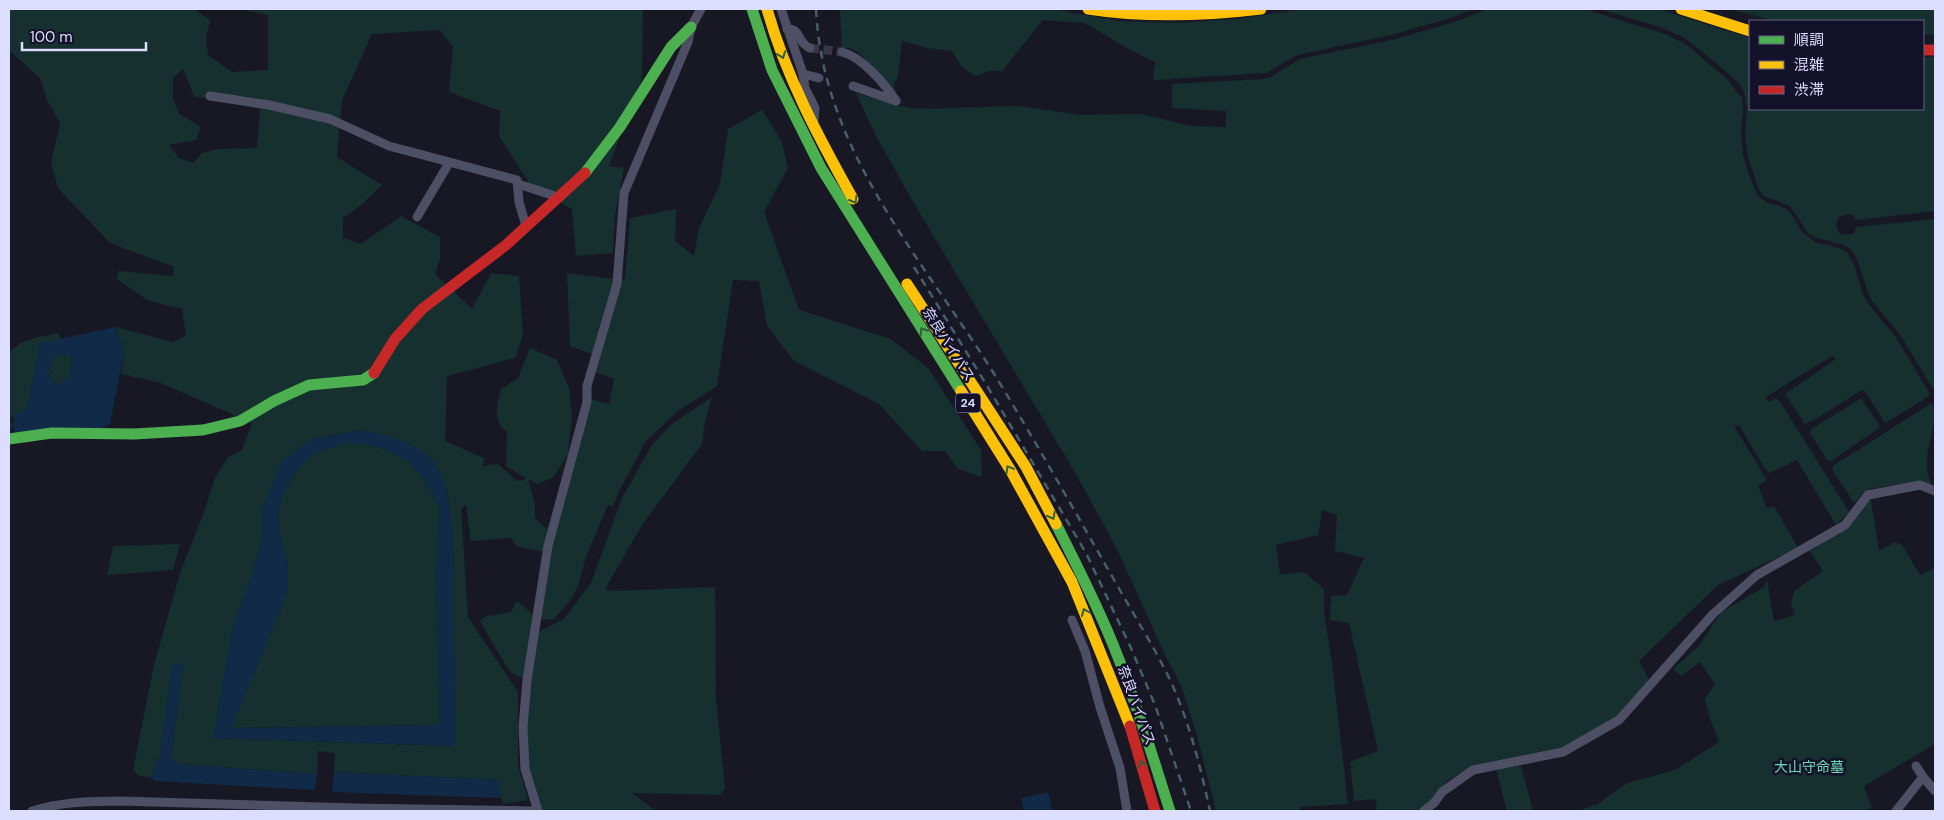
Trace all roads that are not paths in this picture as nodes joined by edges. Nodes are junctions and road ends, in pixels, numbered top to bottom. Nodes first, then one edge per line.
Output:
1 (701, 9) edge
2 (752, 9) edge
3 (767, 9) edge
4 (781, 9) edge
5 (1088, 9) edge
6 (1261, 9) edge
7 (1681, 9) edge
8 (1706, 9) edge
9 (1749, 22) edge
10 (692, 27) junction
11 (787, 28) junction
12 (1749, 30) edge
13 (810, 48) tunnel mouth
14 (842, 52) tunnel mouth
15 (803, 74) junction
16 (819, 78) dead end
17 (853, 86) dead end
18 (210, 96) dead end
19 (813, 125) junction
20 (449, 163) junction
21 (518, 184) junction
22 (558, 197) junction
23 (417, 217) dead end
24 (526, 226) junction
25 (9, 439) edge
26 (1935, 491) edge
27 (1072, 620) dead end
28 (1102, 656) junction
29 (1088, 662) junction
30 (1916, 766) dead end
31 (1923, 777) junction
32 (1935, 791) edge
33 (49, 808) edge
34 (32, 811) edge
35 (538, 811) edge
36 (1127, 811) edge
37 (1155, 811) edge
38 (1170, 811) edge
39 (1424, 811) edge
40 (1896, 811) edge

1 - 10 street
28 -> 2 main road, 奈良バイパス / 24
3 -> 19 main road, 奈良バイパス / 24
4 - 11 street
5 - 6 main road
7 - 12 main road
8 - 9 main road
10 - 22 main road
10 - 35 street
11 - 13 street
11 - 15 street
14 - 17 street
15 - 16 street
15 - 19 street
18 - 20 street
19 -> 38 main road, 奈良バイパス / 24
20 - 21 street
20 - 23 street
21 - 22 street
21 - 24 street
22 - 24 main road
24 - 25 main road
26 - 39 street
27 - 29 street
28 - 29 street
37 -> 28 main road, 奈良バイパス / 24
29 - 36 street
30 - 31 street
31 - 32 street
31 - 40 street
33 - 34 street
33 - 35 street

